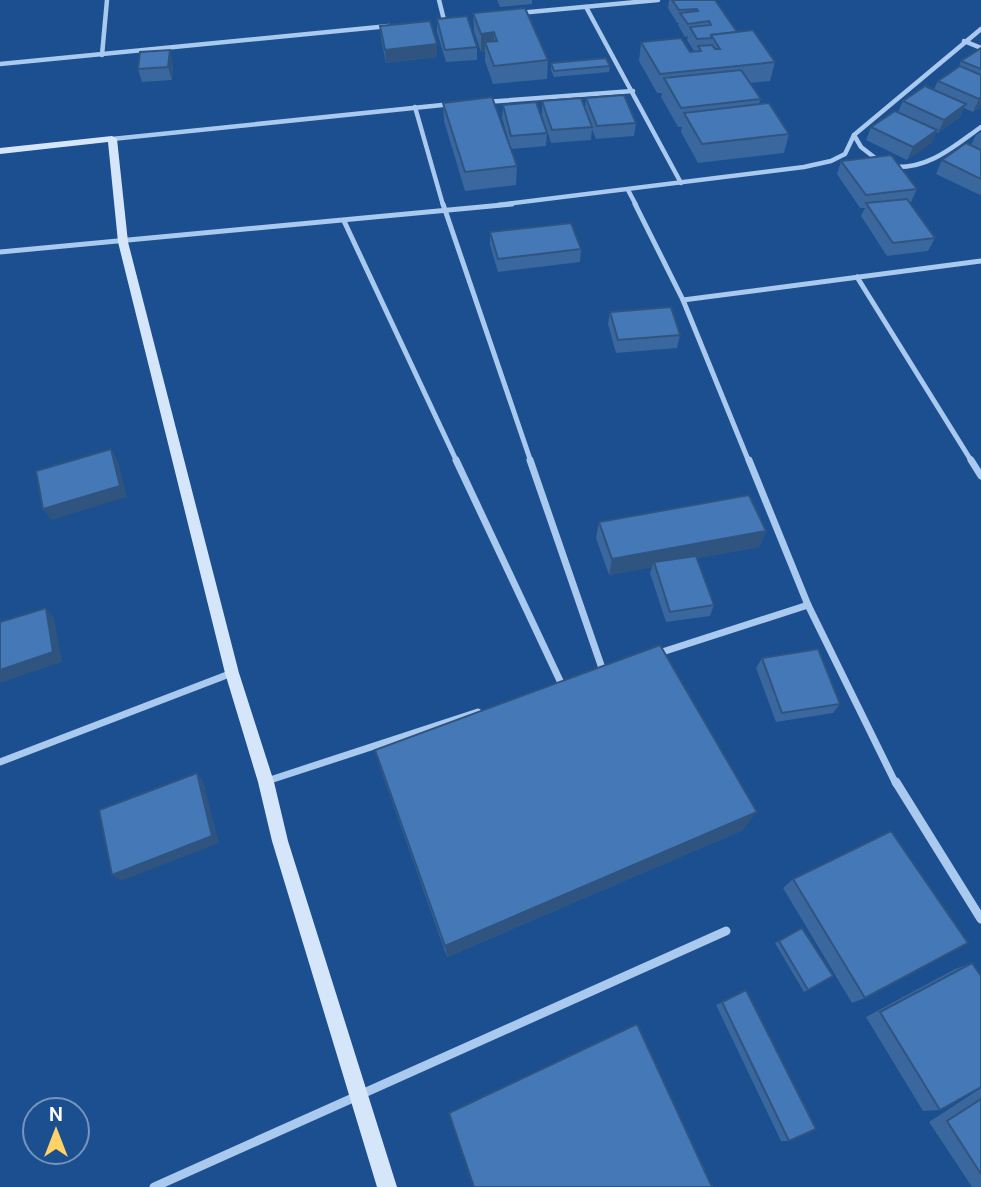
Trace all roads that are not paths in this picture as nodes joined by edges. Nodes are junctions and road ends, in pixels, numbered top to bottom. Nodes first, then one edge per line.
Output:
1 (107, 0) edge
2 (439, 0) edge
3 (657, 0) edge
4 (586, 6) junction
5 (509, 14) edge
6 (457, 19) edge
7 (444, 20) junction
8 (431, 21) edge
9 (391, 25) edge
10 (981, 29) edge
11 (964, 41) junction
12 (981, 48) edge
13 (102, 55) junction
14 (0, 64) edge
15 (633, 91) junction
16 (483, 102) edge
17 (456, 104) edge
18 (415, 107) junction
19 (981, 127) edge
20 (854, 135) junction
21 (112, 139) junction
22 (0, 151) edge
23 (681, 183) junction
24 (628, 190) junction
25 (445, 212) junction
26 (344, 221) junction
27 (123, 242) junction
28 (0, 253) edge
29 (981, 261) edge
30 (857, 277) junction
31 (683, 300) junction
32 (981, 476) edge
33 (808, 605) junction
34 (642, 659) edge
35 (616, 667) edge
36 (603, 671) junction
37 (232, 673) junction
38 (593, 675) edge
39 (572, 681) edge
40 (562, 685) junction
41 (549, 689) edge
42 (485, 710) edge
43 (0, 762) edge
44 (266, 782) junction
45 (981, 919) edge
46 (726, 931) dead end
47 (360, 1094) junction
48 (154, 1187) edge
49 (387, 1187) edge

1 - 13 street
2 - 7 street
3 - 4 street
4 - 5 street
4 - 15 street
6 - 7 street
7 - 8 street
9 - 13 street
10 - 11 street
11 - 12 street
11 - 20 street
13 - 14 street
15 - 16 street
15 - 23 street
17 - 18 street
18 - 21 street
18 - 25 street
19 - 20 street
20 - 23 street
21 - 22 street
21 - 27 street
23 - 24 street
24 - 25 street
24 - 31 street
25 - 26 street
25 - 36 street
26 - 27 street
26 - 40 street
27 - 28 street
27 - 37 street
29 - 30 street
30 - 31 street
30 - 32 street
31 - 33 street
33 - 34 street
33 - 45 street
35 - 36 street
36 - 38 street
37 - 43 street
37 - 44 street
39 - 40 street
40 - 41 street
42 - 44 street
44 - 47 street
46 - 47 street
47 - 48 street
47 - 49 street

